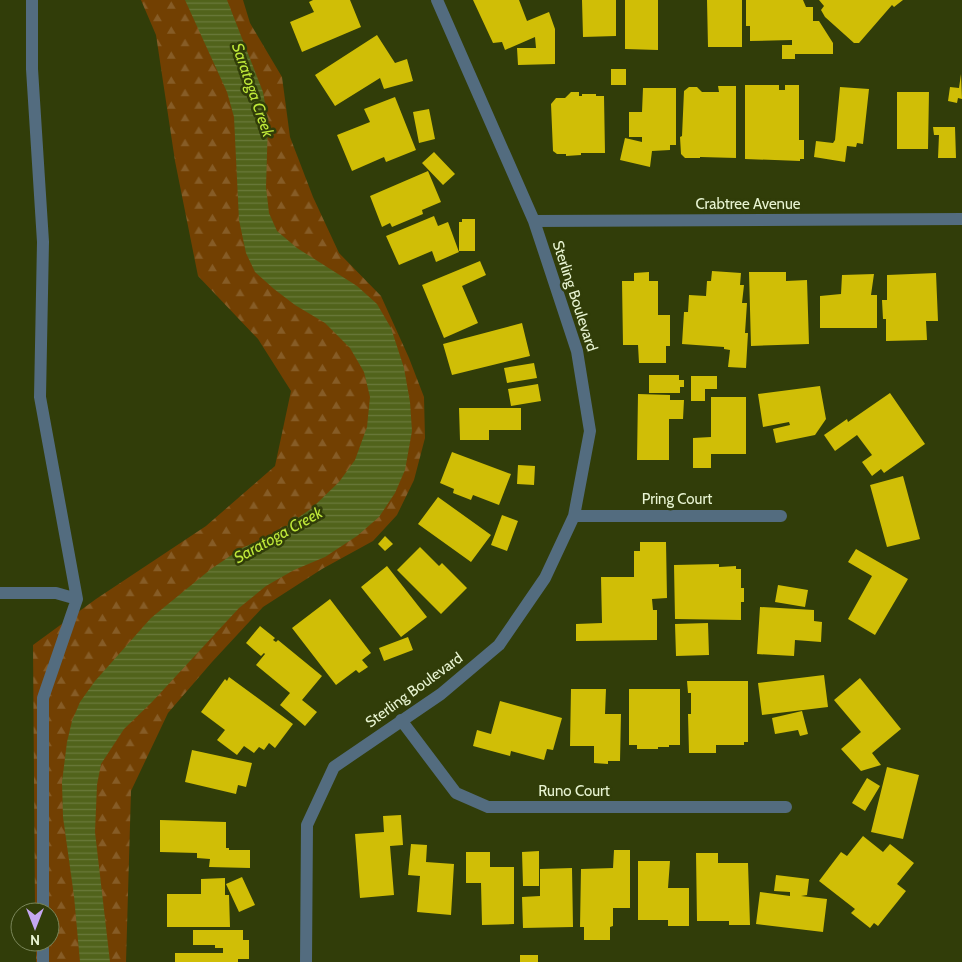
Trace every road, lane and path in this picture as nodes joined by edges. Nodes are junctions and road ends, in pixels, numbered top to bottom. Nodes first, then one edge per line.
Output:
1 (32, 0) edge
2 (437, 0) edge
3 (962, 219) edge
4 (534, 221) junction
5 (574, 516) junction
6 (781, 516) dead end
7 (0, 593) edge
8 (77, 599) junction
9 (401, 720) junction
10 (786, 807) dead end
11 (43, 902) edge
12 (306, 962) edge

1 - 8 street
2 - 4 street, Sterling Boulevard
3 - 4 street, Crabtree Avenue
4 - 5 street, Sterling Boulevard
5 - 6 street, Pring Court
5 - 9 street, Sterling Boulevard
7 - 8 street
8 - 11 street
9 - 10 street, Runo Court
9 - 12 street, Sterling Boulevard

